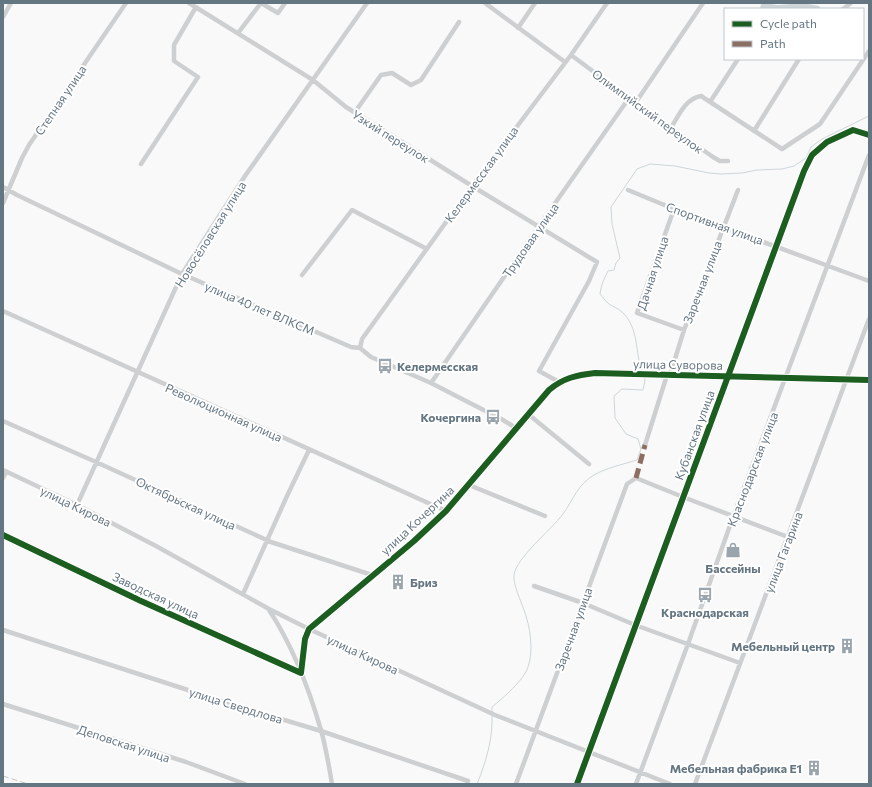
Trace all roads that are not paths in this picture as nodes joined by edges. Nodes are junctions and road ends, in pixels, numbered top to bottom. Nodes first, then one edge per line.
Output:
1 (11, 3) edge
2 (126, 3) edge
3 (190, 3) edge
4 (261, 3) edge
5 (285, 3) edge
6 (367, 3) edge
7 (485, 3) edge
8 (535, 3) edge
9 (607, 3) edge
10 (703, 3) edge
11 (196, 7) junction
12 (3, 16) edge
13 (459, 22) dead end
14 (518, 28) junction
15 (238, 33) junction
16 (571, 54) junction
17 (737, 60) edge
18 (798, 60) edge
19 (863, 60) edge
20 (565, 62) junction
21 (313, 80) junction
22 (629, 98) junction
23 (636, 102) junction
24 (710, 102) junction
25 (355, 112) junction
26 (671, 128) junction
27 (754, 131) junction
28 (869, 135) edge
29 (869, 155) edge
30 (728, 161) dead end
31 (142, 164) dead end
32 (472, 186) junction
33 (3, 187) edge
34 (9, 190) junction
35 (628, 190) dead end
36 (738, 190) dead end
37 (3, 203) edge
38 (674, 209) junction
39 (539, 226) junction
40 (724, 226) junction
41 (776, 246) junction
42 (427, 249) junction
43 (827, 266) junction
44 (182, 274) junction
45 (302, 275) dead end
46 (869, 280) edge
47 (3, 311) edge
48 (869, 319) edge
49 (684, 330) junction
50 (360, 348) junction
51 (136, 372) junction
52 (669, 375) junction
53 (727, 376) junction
54 (786, 378) junction
55 (847, 379) junction
56 (869, 380) edge
57 (559, 382) junction
58 (431, 383) junction
59 (528, 414) junction
60 (3, 421) edge
61 (516, 428) junction
62 (645, 445) dead end
63 (309, 450) junction
64 (96, 462) junction
65 (589, 464) dead end
66 (4, 471) edge
67 (3, 478) edge
68 (469, 484) junction
69 (682, 497) junction
70 (76, 505) junction
71 (446, 511) junction
72 (545, 516) dead end
73 (734, 517) junction
74 (3, 535) edge
75 (788, 537) junction
76 (268, 540) junction
77 (372, 576) junction
78 (534, 586) dead end
79 (243, 594) junction
80 (583, 603) junction
81 (268, 608) junction
82 (635, 624) junction
83 (309, 629) junction
84 (3, 630) edge
85 (688, 644) junction
86 (740, 663) junction
87 (301, 673) junction
88 (3, 704) edge
89 (321, 731) junction
90 (535, 731) junction
91 (589, 751) junction
92 (640, 772) junction
93 (468, 781) dead end
94 (245, 784) edge
95 (332, 784) edge
96 (516, 784) edge
97 (577, 784) edge
98 (636, 784) edge
99 (670, 784) edge
100 (695, 784) edge

1 - 12 street
2 - 34 street, Степная улица
3 - 11 street, Узкий переулок
4 - 5 street
4 - 15 street
6 - 21 street, Новосёловская улица
7 - 14 street
8 - 14 street
9 - 16 street, Келермесская улица
10 - 23 street
11 - 15 street, Узкий переулок
11 - 31 street
13 - 25 street
14 - 20 street
15 - 21 street, Узкий переулок
16 - 20 street, Келермесская улица
16 - 22 street, Олимпийский переулок
17 - 24 street
18 - 27 street
19 - 27 street
20 - 32 street, Келермесская улица
21 - 25 street, Узкий переулок
21 - 44 street, Новосёловская улица
22 - 23 street, Олимпийский переулок
22 - 39 street, Трудовая улица
23 - 26 street, Олимпийский переулок
24 - 26 street
24 - 27 street
25 - 32 street, Узкий переулок
26 - 30 street, Олимпийский переулок
28 - 41 street, Кубанская улица
29 - 43 street, Краснодарская улица
32 - 39 street, Узкий переулок
32 - 42 street, Келермесская улица
33 - 34 street, улица 40 лет ВЛКСМ
34 - 37 street, Степная улица
34 - 44 street, улица 40 лет ВЛКСМ
35 - 38 street, Спортивная улица
36 - 40 street, Заречная улица
38 - 40 street, Спортивная улица
38 - 49 street, Дачная улица
39 - 57 street, Узкий переулок
39 - 58 street, Трудовая улица
40 - 41 street, Спортивная улица
40 - 49 street, Заречная улица
41 - 43 street, Спортивная улица
41 - 53 street, Кубанская улица
42 - 45 street
42 - 50 street, Келермесская улица
43 - 46 street, Спортивная улица
43 - 54 street, Краснодарская улица
44 - 50 street, улица 40 лет ВЛКСМ
44 - 51 street, Новосёловская улица
47 - 51 street, Революционная улица
48 - 55 street, улица Гагарина
49 - 52 street, Заречная улица
50 - 58 street, улица 40 лет ВЛКСМ
51 - 63 street, Революционная улица
51 - 64 street, Новосёловская улица
52 - 53 street, улица Суворова
52 - 57 street, улица Суворова
52 - 62 street, Заречная улица
53 - 54 street, улица Суворова
53 - 69 street, Кубанская улица
54 - 55 street, улица Суворова
54 - 73 street, Краснодарская улица
55 - 56 street, улица Суворова
55 - 75 street, улица Гагарина
57 - 59 street, улица Кочергина
58 - 61 street, улица 40 лет ВЛКСМ
59 - 61 street, улица Кочергина
59 - 65 street
60 - 64 street, Октябрьская улица
61 - 68 street, улица Кочергина
63 - 71 street, Революционная улица
63 - 76 street
64 - 70 street, Новосёловская улица
64 - 76 street, Октябрьская улица
66 - 67 street
66 - 70 street, улица Кирова
68 - 71 street, улица Кочергина
68 - 72 street
69 - 73 street
69 - 80 street, Заречная улица
69 - 82 street, Кубанская улица
70 - 79 street, улица Кирова
71 - 77 street, улица Кочергина
73 - 75 street
73 - 85 street, Краснодарская улица
74 - 87 street, Заводская улица
75 - 86 street, улица Гагарина
76 - 77 street, Октябрьская улица
76 - 79 street
77 - 83 street, улица Кочергина
78 - 80 street
79 - 81 street, улица Кирова
80 - 82 street
80 - 90 street, Заречная улица
81 - 83 street, улица Кирова
81 - 87 street
82 - 85 street
82 - 91 street, Кубанская улица
83 - 87 street
83 - 90 street, улица Кирова
84 - 89 street, улица Свердлова
85 - 86 street
85 - 92 street, Краснодарская улица
86 - 100 street, улица Гагарина
87 - 89 street
88 - 94 street, Деповская улица
89 - 93 street, улица Свердлова
89 - 95 street
90 - 91 street, улица Кирова
90 - 96 street, Заречная улица
91 - 92 street, улица Кирова
91 - 97 street, Кубанская улица
92 - 98 street, Краснодарская улица
92 - 99 street, улица Кирова

